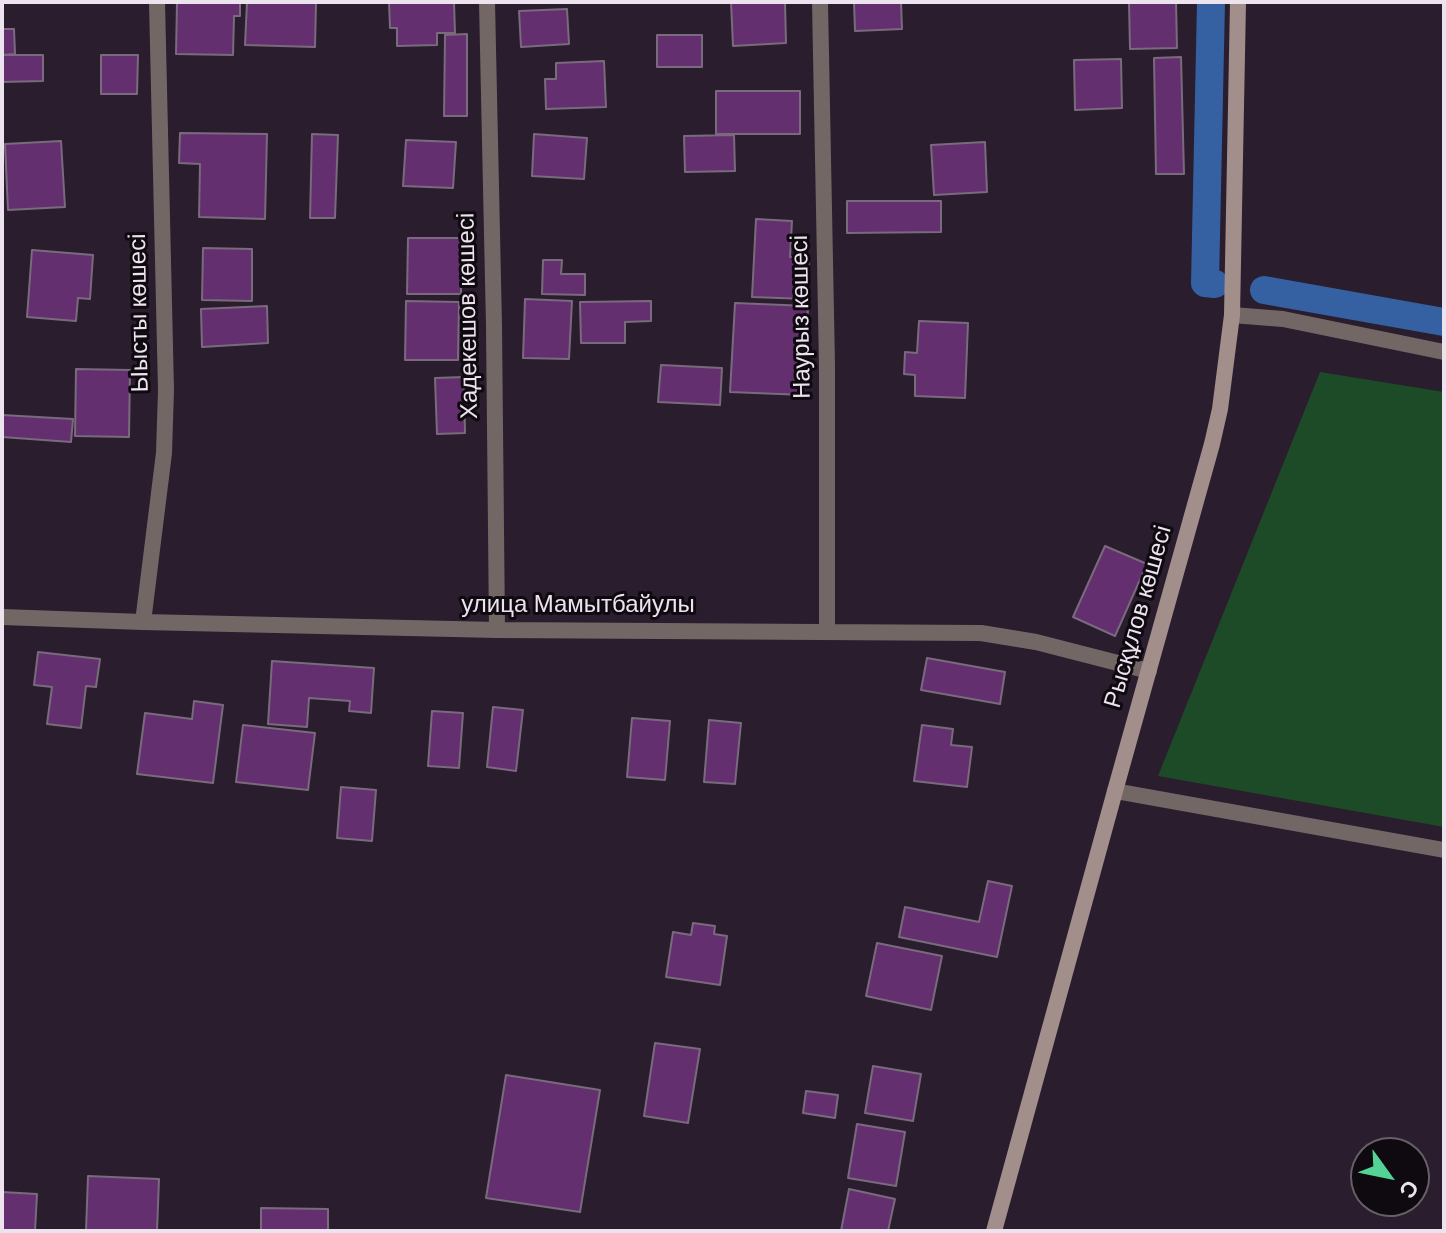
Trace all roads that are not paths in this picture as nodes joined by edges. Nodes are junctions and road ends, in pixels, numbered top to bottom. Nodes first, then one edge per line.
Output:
1 (157, 2) edge
2 (487, 2) edge
3 (820, 2) edge
4 (1238, 2) edge
5 (1232, 315) junction
6 (1444, 352) edge
7 (2, 617) edge
8 (143, 622) junction
9 (497, 630) junction
10 (827, 631) junction
11 (1149, 671) junction
12 (1115, 791) junction
13 (1444, 850) edge
14 (994, 1231) edge

1 - 8 street, Ыысты көшесі
2 - 9 street, Хадекешов көшесі
3 - 10 street, Наурыз көшесі
4 - 5 street, Рысқұлов көшесі
5 - 6 street
5 - 11 street, Рысқұлов көшесі
7 - 8 street, улица Мамытбайулы
8 - 9 street, улица Мамытбайулы
9 - 10 street, улица Мамытбайулы
10 - 11 street, улица Мамытбайулы
11 - 12 street, Рысқұлов көшесі
12 - 13 street
12 - 14 street, Рысқұлов көшесі

